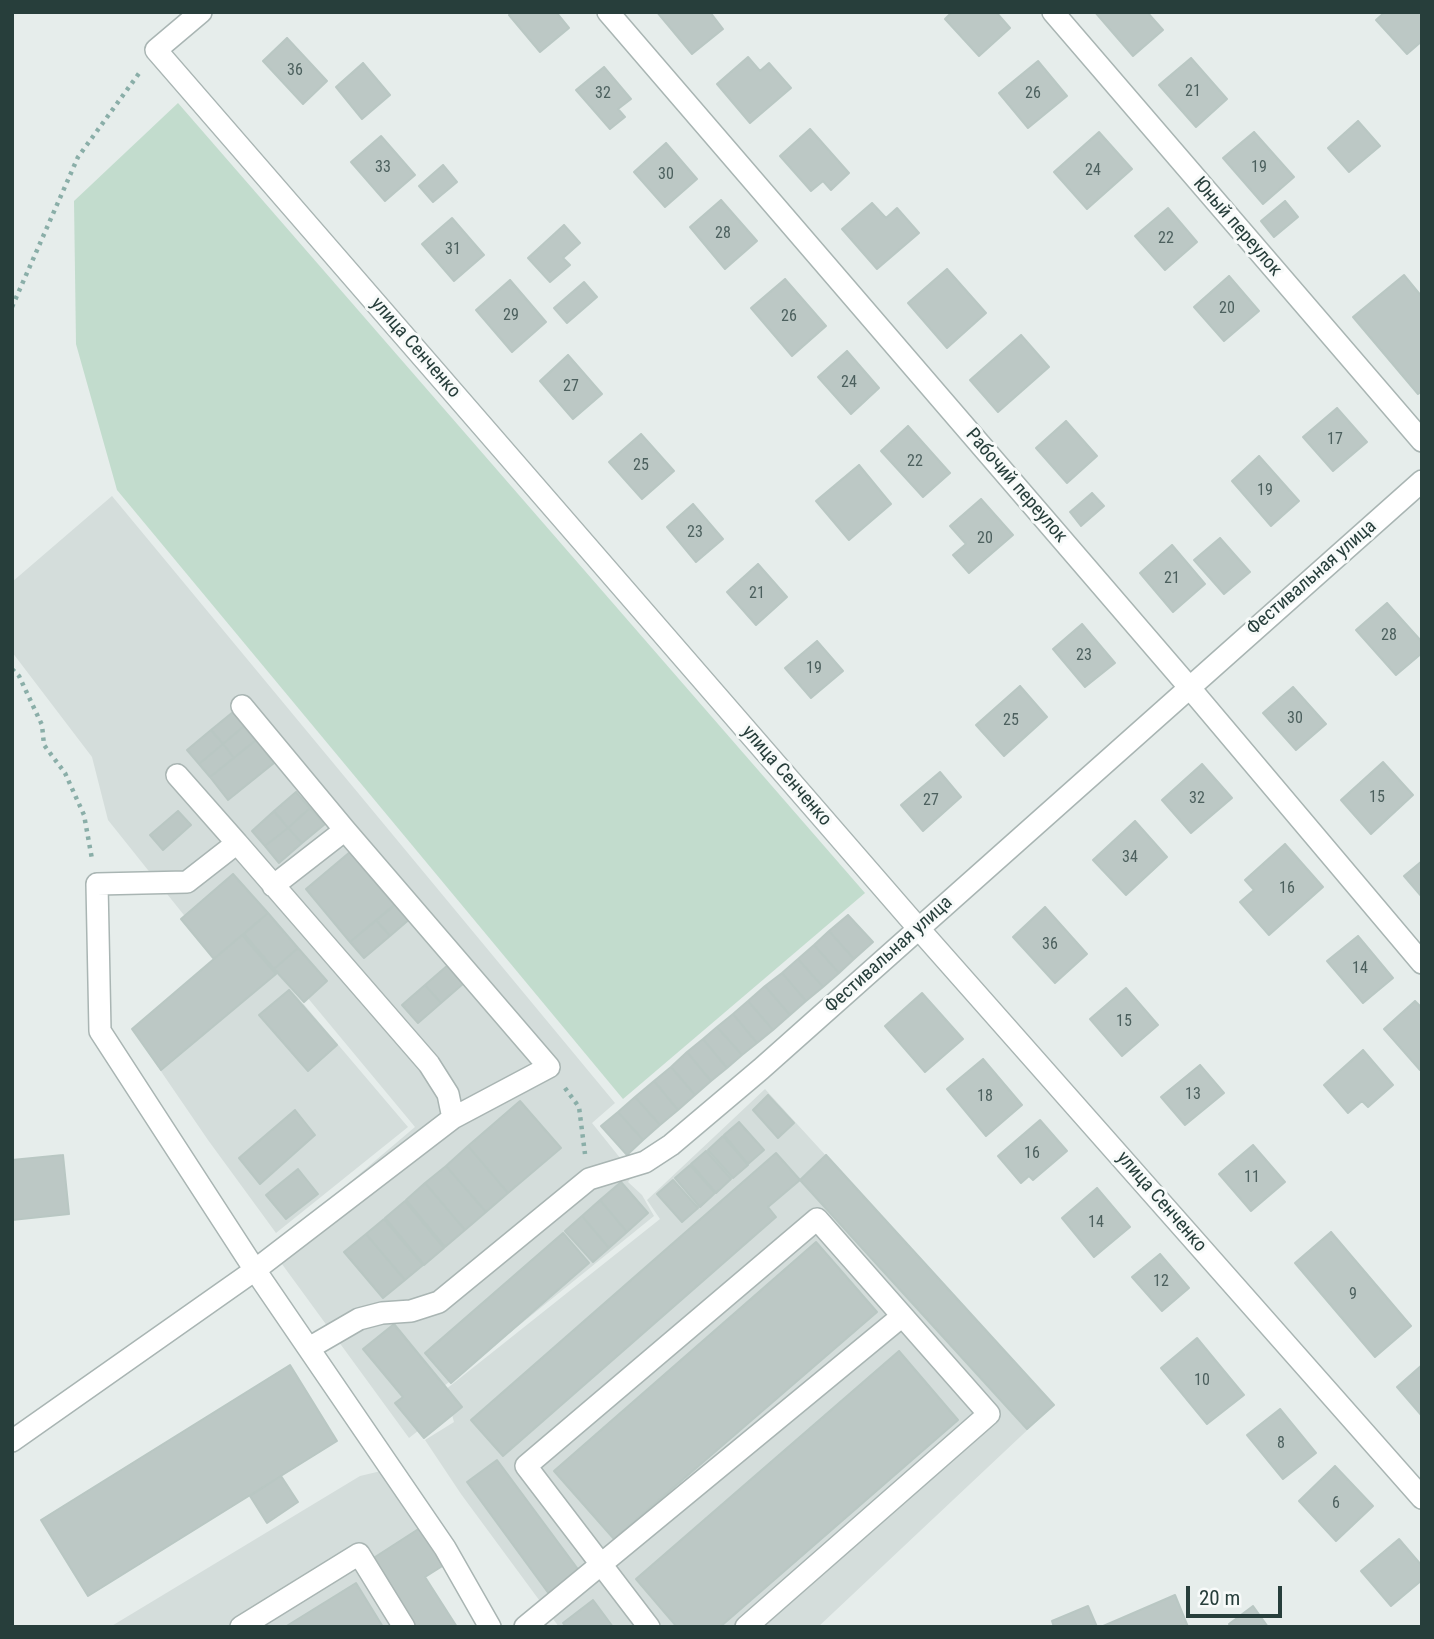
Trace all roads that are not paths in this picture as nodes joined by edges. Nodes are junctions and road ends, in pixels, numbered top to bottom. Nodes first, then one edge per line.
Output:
1 (201, 12) edge
2 (608, 12) edge
3 (1053, 12) edge
4 (1422, 441) edge
5 (1422, 481) edge
6 (1189, 687) junction
7 (242, 706) dead end
8 (177, 775) dead end
9 (345, 830) junction
10 (237, 843) junction
11 (273, 886) junction
12 (919, 929) junction
13 (1422, 963) edge
14 (453, 1118) junction
15 (255, 1270) junction
16 (901, 1317) junction
17 (309, 1348) junction
18 (12, 1441) edge
19 (1422, 1498) edge
20 (600, 1565) junction
21 (241, 1627) edge
22 (404, 1627) edge
23 (490, 1627) edge
24 (525, 1627) edge
25 (649, 1627) edge
26 (746, 1627) edge

1 - 12 street, улица Сенченко
2 - 6 street, Рабочий переулок
3 - 4 street, Юный переулок
5 - 6 street, Фестивальная улица
6 - 12 street, Фестивальная улица
6 - 13 street, Рабочий переулок
7 - 9 street
8 - 10 street
9 - 11 street
9 - 14 street
10 - 11 street
10 - 15 street
11 - 14 street
12 - 17 street, Фестивальная улица
12 - 19 street, улица Сенченко
14 - 15 street
15 - 17 street
15 - 18 street
16 - 20 street
16 - 20 street
16 - 26 street
17 - 23 street
20 - 24 street
20 - 25 street
21 - 22 street

